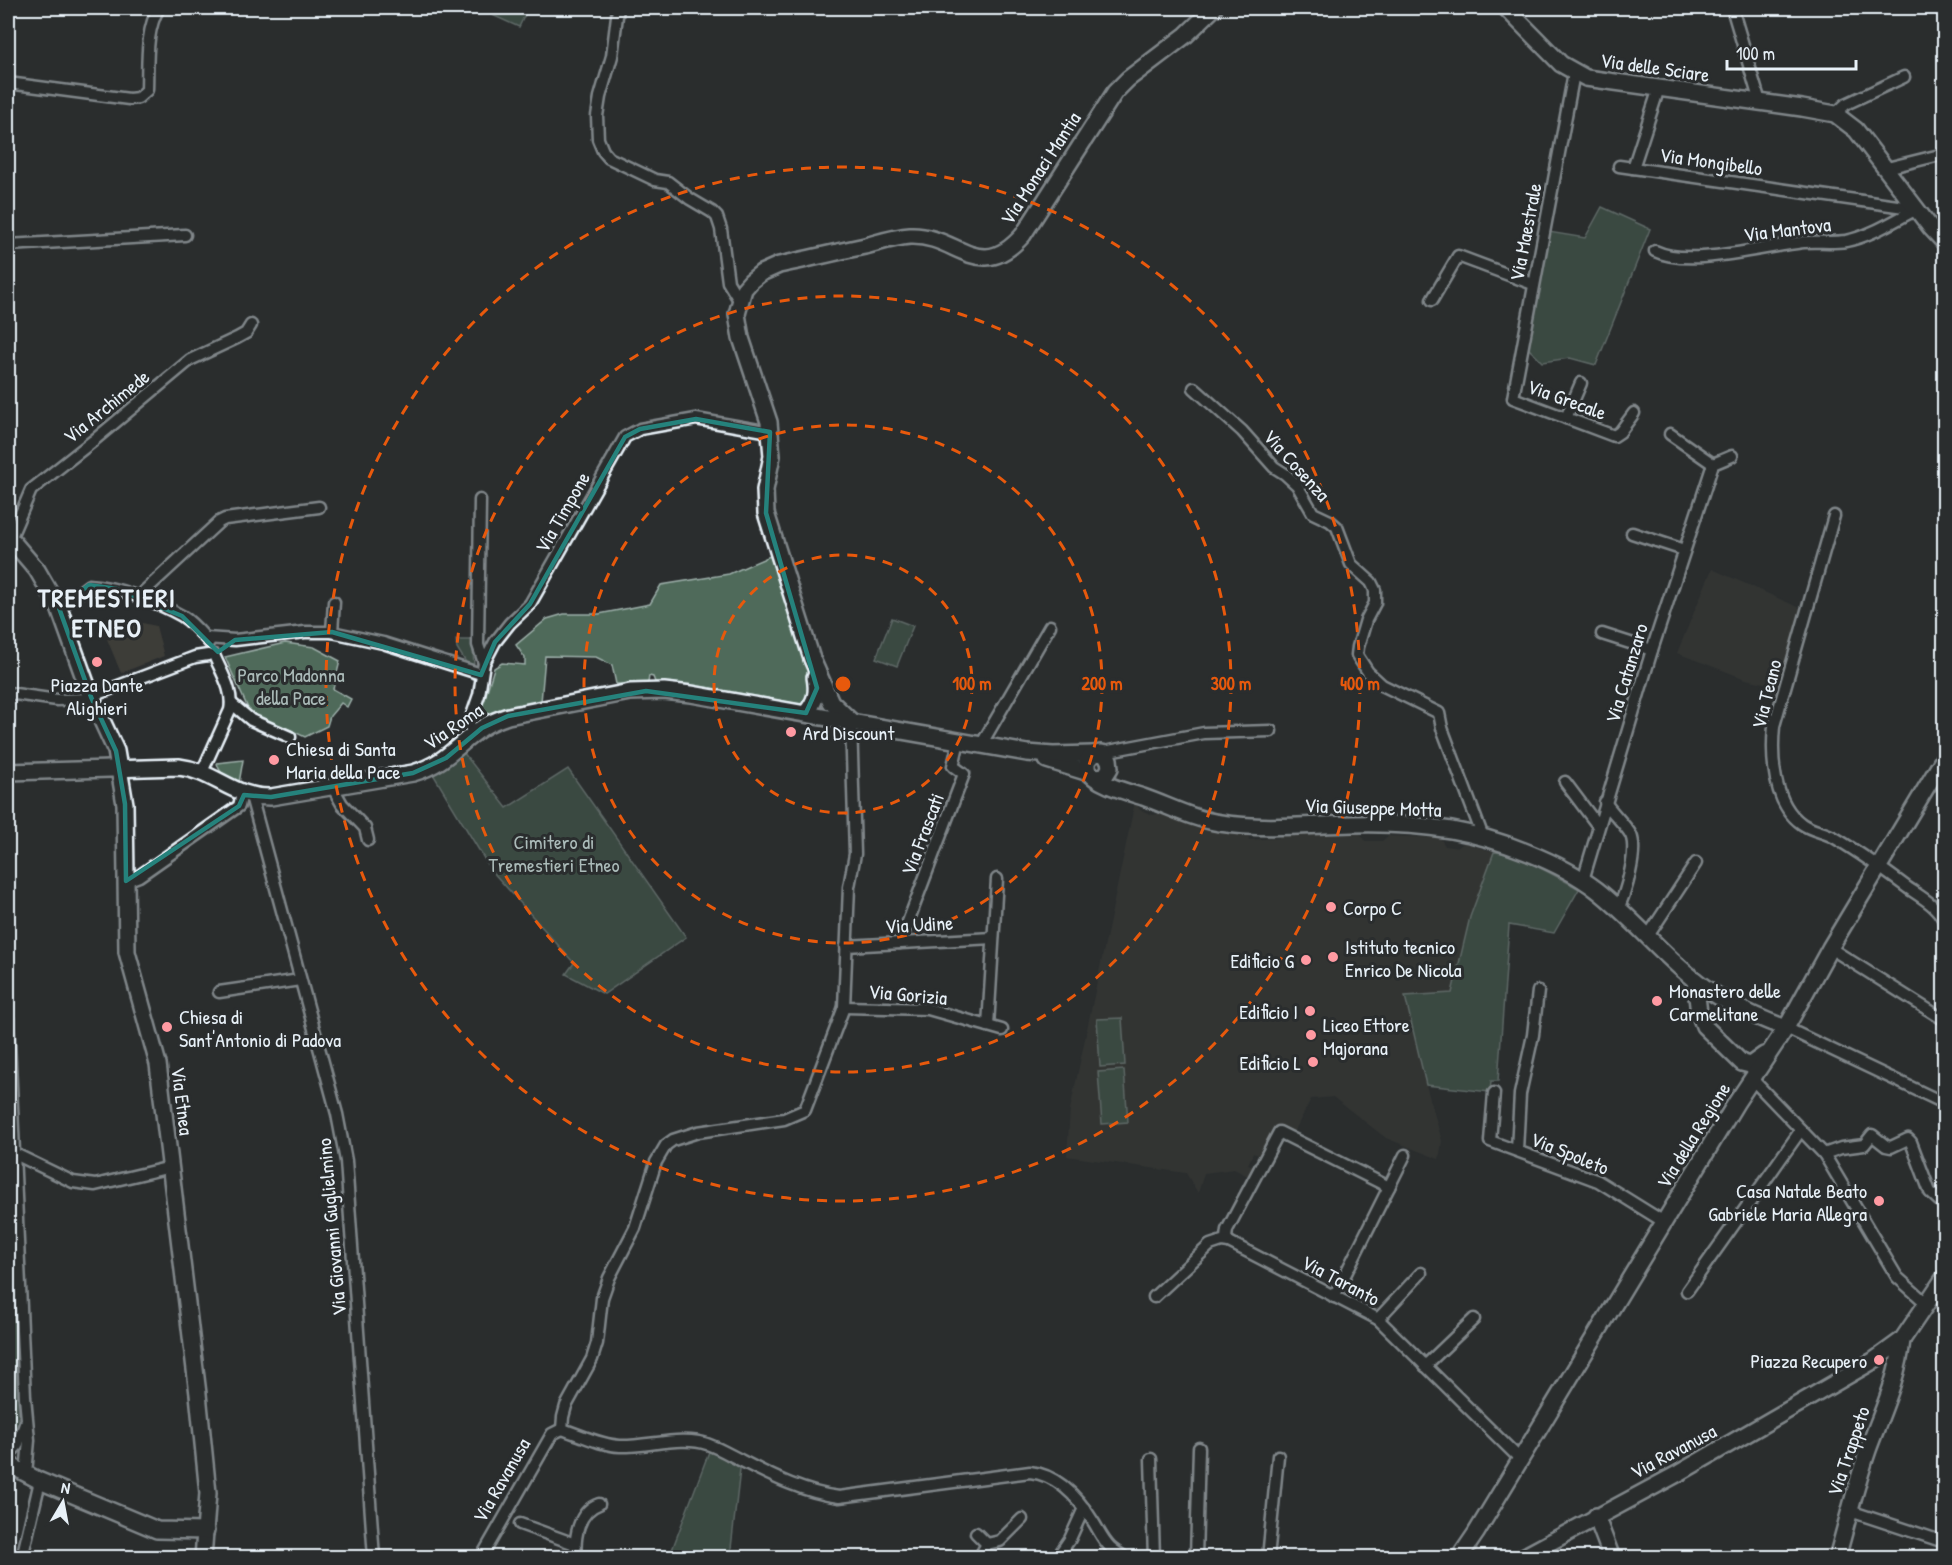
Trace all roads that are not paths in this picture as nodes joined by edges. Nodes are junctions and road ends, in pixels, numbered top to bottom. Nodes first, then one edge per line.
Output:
1 (159, 8) edge
2 (618, 8) edge
3 (1214, 8) edge
4 (1506, 8) edge
5 (1732, 8) edge
6 (1574, 73) junction
7 (1904, 77) dead end
8 (8, 83) edge
9 (1659, 88) junction
10 (1760, 102) junction
11 (1835, 114) junction
12 (1944, 154) edge
13 (1619, 166) dead end
14 (1633, 168) junction
15 (1887, 168) junction
16 (1918, 209) junction
17 (185, 235) dead end
18 (1944, 242) edge
19 (8, 245) edge
20 (1655, 251) dead end
21 (1533, 284) junction
22 (739, 300) junction
23 (1432, 300) dead end
24 (251, 325) dead end
25 (1581, 383) dead end
26 (1194, 388) dead end
27 (1513, 398) joint
28 (1634, 413) dead end
29 (1566, 418) junction
30 (770, 432) junction
31 (1670, 434) dead end
32 (1732, 456) dead end
33 (1713, 464) junction
34 (480, 500) dead end
35 (319, 507) dead end
36 (1834, 516) dead end
37 (1632, 533) dead end
38 (9, 538) edge
39 (1684, 550) junction
40 (138, 597) junction
41 (334, 602) dead end
42 (59, 608) junction
43 (1050, 626) dead end
44 (332, 632) junction
45 (1602, 634) dead end
46 (210, 640) junction
47 (235, 640) junction
48 (1652, 650) junction
49 (213, 654) junction
50 (812, 659) junction
51 (483, 669) junction
52 (8, 693) edge
53 (91, 697) junction
54 (231, 703) junction
55 (822, 712) junction
56 (851, 721) junction
57 (1271, 732) dead end
58 (473, 735) junction
59 (290, 737) dead end
60 (959, 741) junction
61 (981, 745) junction
62 (1137, 745) junction
63 (1027, 753) junction
64 (1095, 754) junction
65 (1944, 758) edge
66 (1111, 766) junction
67 (119, 769) junction
68 (8, 772) edge
69 (202, 772) junction
70 (1092, 775) junction
71 (1565, 782) dead end
72 (332, 786) junction
73 (247, 794) junction
74 (1150, 800) junction
75 (1605, 802) junction
76 (1599, 826) junction
77 (1483, 837) junction
78 (368, 840) dead end
79 (1696, 863) dead end
80 (1880, 867) junction
81 (997, 879) dead end
82 (1583, 880) junction
83 (126, 882) junction
84 (1618, 908) junction
85 (1944, 921) edge
86 (1648, 936) junction
87 (993, 938) junction
88 (900, 943) junction
89 (846, 946) junction
90 (1830, 948) junction
91 (300, 980) junction
92 (1695, 980) junction
93 (219, 992) dead end
94 (1538, 992) dead end
95 (1722, 999) junction
96 (844, 1007) junction
97 (8, 1018) edge
98 (1761, 1019) junction
99 (1943, 1019) edge
100 (988, 1026) junction
101 (1704, 1026) junction
102 (1786, 1028) junction
103 (1002, 1030) dead end
104 (1762, 1062) junction
105 (1742, 1063) junction
106 (1494, 1093) dead end
107 (1736, 1103) junction
108 (1944, 1103) edge
109 (1801, 1130) junction
110 (1517, 1150) junction
111 (13, 1153) junction
112 (1824, 1154) junction
113 (1405, 1155) dead end
114 (171, 1167) junction
115 (1389, 1187) junction
116 (1944, 1205) edge
117 (1664, 1222) junction
118 (1229, 1242) junction
119 (1421, 1273) dead end
120 (1944, 1278) edge
121 (1687, 1291) dead end
122 (1154, 1297) dead end
123 (1334, 1297) junction
124 (1923, 1307) junction
125 (1378, 1319) junction
126 (1474, 1319) dead end
127 (1902, 1340) junction
128 (1425, 1366) junction
129 (26, 1418) junction
130 (562, 1429) junction
131 (1199, 1448) dead end
132 (1278, 1456) dead end
133 (1151, 1459) dead end
134 (1520, 1459) junction
135 (8, 1460) edge
136 (33, 1477) junction
137 (599, 1504) dead end
138 (1084, 1508) junction
139 (1850, 1511) junction
140 (1596, 1516) junction
141 (1022, 1519) dead end
142 (520, 1524) dead end
143 (206, 1531) junction
144 (976, 1533) dead end
145 (1476, 1533) junction
146 (493, 1538) junction
147 (1944, 1542) edge
148 (575, 1544) junction
149 (987, 1544) junction
150 (1113, 1554) edge
151 (22, 1557) edge
152 (203, 1557) edge
153 (374, 1557) edge
154 (482, 1557) edge
155 (489, 1557) edge
156 (576, 1557) edge
157 (978, 1557) edge
158 (1057, 1557) edge
159 (1125, 1557) edge
160 (1154, 1557) edge
161 (1196, 1557) edge
162 (1268, 1557) edge
163 (1459, 1557) edge
164 (1467, 1557) edge
165 (1521, 1557) edge
166 (1612, 1557) edge
167 (1837, 1557) edge

1 - 8 street
2 - 22 street
3 - 22 main road, Via Monaci Mantia
4 - 6 main road, Via delle Sciare
5 - 10 street
6 - 9 main road, Via delle Sciare
6 - 21 street, Via Maestrale
7 - 11 street
9 - 10 main road, Via delle Sciare
9 - 14 street, Via Mongibello
10 - 11 main road, Via delle Sciare
11 - 15 main road, Via delle Sciare
12 - 15 street
13 - 14 street
14 - 16 street, Via Mongibello
15 - 16 main road, Via delle Sciare
16 - 18 main road, Via delle Sciare
16 - 20 street, Via Mantova
17 - 19 street
21 - 23 street
21 - 27 street, Via Maestrale
22 - 30 main road
24 - 38 street, Via Archimede
25 - 29 street
26 - 77 street, Via Cosenza
27 - 29 street, Via Grecale
28 - 29 street, Via Grecale
30 - 50 main road
30 - 51 street, Via Timpone
31 - 33 street
32 - 33 street
33 - 39 street, Via Catanzaro
34 - 51 street
35 - 40 street
36 - 80 street, Via Teano
37 - 39 street
38 - 42 main road, Via Etnea
39 - 48 street, Via Catanzaro
40 - 42 street
40 - 46 street
41 - 44 street
42 - 53 main road, Via Etnea
43 - 61 street
44 - 47 street
44 - 51 street
45 - 48 street
46 - 47 street
46 - 49 street
47 - 49 street
48 - 75 street, Via Catanzaro
49 - 53 street
49 - 54 street
50 - 55 main road
50 - 55 main road
51 - 58 street, Via Timpone
52 - 53 street
53 - 67 main road, Via Etnea
54 - 59 street
54 - 69 street
55 - 56 main road
55 - 58 main road, Via Roma
56 - 60 main road
56 - 89 street
57 - 62 street
58 - 72 main road, Via Roma
60 - 61 main road
60 - 88 street, Via Frascati
61 - 63 main road
62 - 64 street
62 - 66 street
63 - 64 main road
63 - 70 main road
64 - 66 main road
64 - 70 main road
65 - 80 main road, Via della Regione
66 - 70 main road
66 - 74 main road
67 - 68 main road
67 - 69 main road
67 - 83 main road, Via Etnea
69 - 73 main road
70 - 74 main road
71 - 76 street
72 - 73 main road, Via Roma
72 - 78 street
73 - 83 street
73 - 91 street, Via Giovanni Guglielmino
74 - 77 main road, Via Giuseppe Motta
75 - 76 street, Via Catanzaro
75 - 84 street
76 - 82 street, Via Catanzaro
77 - 82 main road, Via Giuseppe Motta
79 - 86 street
80 - 85 street, Via Teano
80 - 90 main road, Via della Regione
81 - 87 street
82 - 84 main road, Via Giuseppe Motta
83 - 114 main road, Via Etnea
84 - 86 main road, Via Giuseppe Motta
86 - 92 main road, Via Giuseppe Motta
87 - 88 street, Via Udine
87 - 100 street
88 - 89 street, Via Udine
89 - 96 street
90 - 99 street
90 - 102 main road, Via della Regione
91 - 93 street
91 - 153 street, Via Giovanni Guglielmino
92 - 95 main road, Via Giuseppe Motta
92 - 101 main road
94 - 110 street
95 - 98 main road, Via Giuseppe Motta
95 - 101 main road
96 - 100 street, Via Gorizia
96 - 130 street
97 - 111 street
98 - 102 main road, Via Giuseppe Motta
98 - 104 main road
100 - 103 street, Via Gorizia
101 - 105 main road
102 - 104 main road, Via della Regione
102 - 108 street
104 - 105 main road
104 - 107 main road, Via della Regione
104 - 109 street
105 - 107 main road
106 - 110 street, Via Spoleto
107 - 117 main road, Via della Regione
109 - 112 street
109 - 121 street
110 - 117 street, Via Spoleto
111 - 114 street
111 - 129 street
112 - 116 street
112 - 124 street
113 - 115 street
114 - 143 main road, Via Etnea
115 - 118 street
115 - 123 street
117 - 134 main road, Via della Regione
118 - 122 street
118 - 123 street, Via Taranto
119 - 125 street
120 - 124 main road
123 - 125 street, Via Taranto
124 - 127 main road
125 - 128 street, Via Taranto
126 - 128 street
127 - 139 main road, Via Trappeto
127 - 140 main road, Via Ravanusa
128 - 134 street, Via Taranto
129 - 135 street
129 - 136 street
130 - 138 street
130 - 146 street, Via Ravanusa
131 - 161 street
132 - 162 street
133 - 160 street
134 - 145 main road, Via della Regione
135 - 136 main road
136 - 143 main road
136 - 151 street
137 - 148 street
138 - 150 street
138 - 158 street
139 - 147 street
139 - 167 main road, Via Trappeto
140 - 165 main road, Via Ravanusa
140 - 166 main road
141 - 149 street
142 - 148 street
143 - 152 main road, Via Etnea
144 - 149 street
145 - 163 main road
145 - 164 main road
146 - 154 street, Via Ravanusa
146 - 155 street
148 - 156 street
149 - 157 street
150 - 159 street

